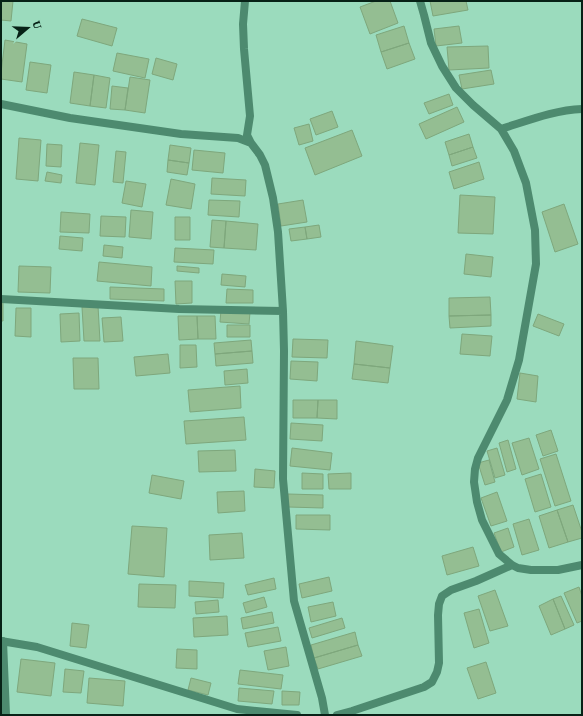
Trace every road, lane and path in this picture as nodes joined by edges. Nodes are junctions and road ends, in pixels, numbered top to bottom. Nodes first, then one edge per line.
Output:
1 (245, 1) edge
2 (420, 1) edge
3 (1, 104) edge
4 (582, 109) edge
5 (501, 129) junction
6 (251, 144) junction
7 (1, 299) edge
8 (283, 311) junction
9 (512, 565) junction
10 (582, 565) edge
11 (2, 641) edge
12 (6, 715) edge
13 (297, 715) edge
14 (325, 715) edge
15 (337, 715) edge

1 - 6 street
2 - 5 street
3 - 6 street
4 - 5 street
5 - 9 street
6 - 8 street
7 - 8 street
8 - 14 street
9 - 10 street
9 - 15 street
11 - 12 street
11 - 13 street

